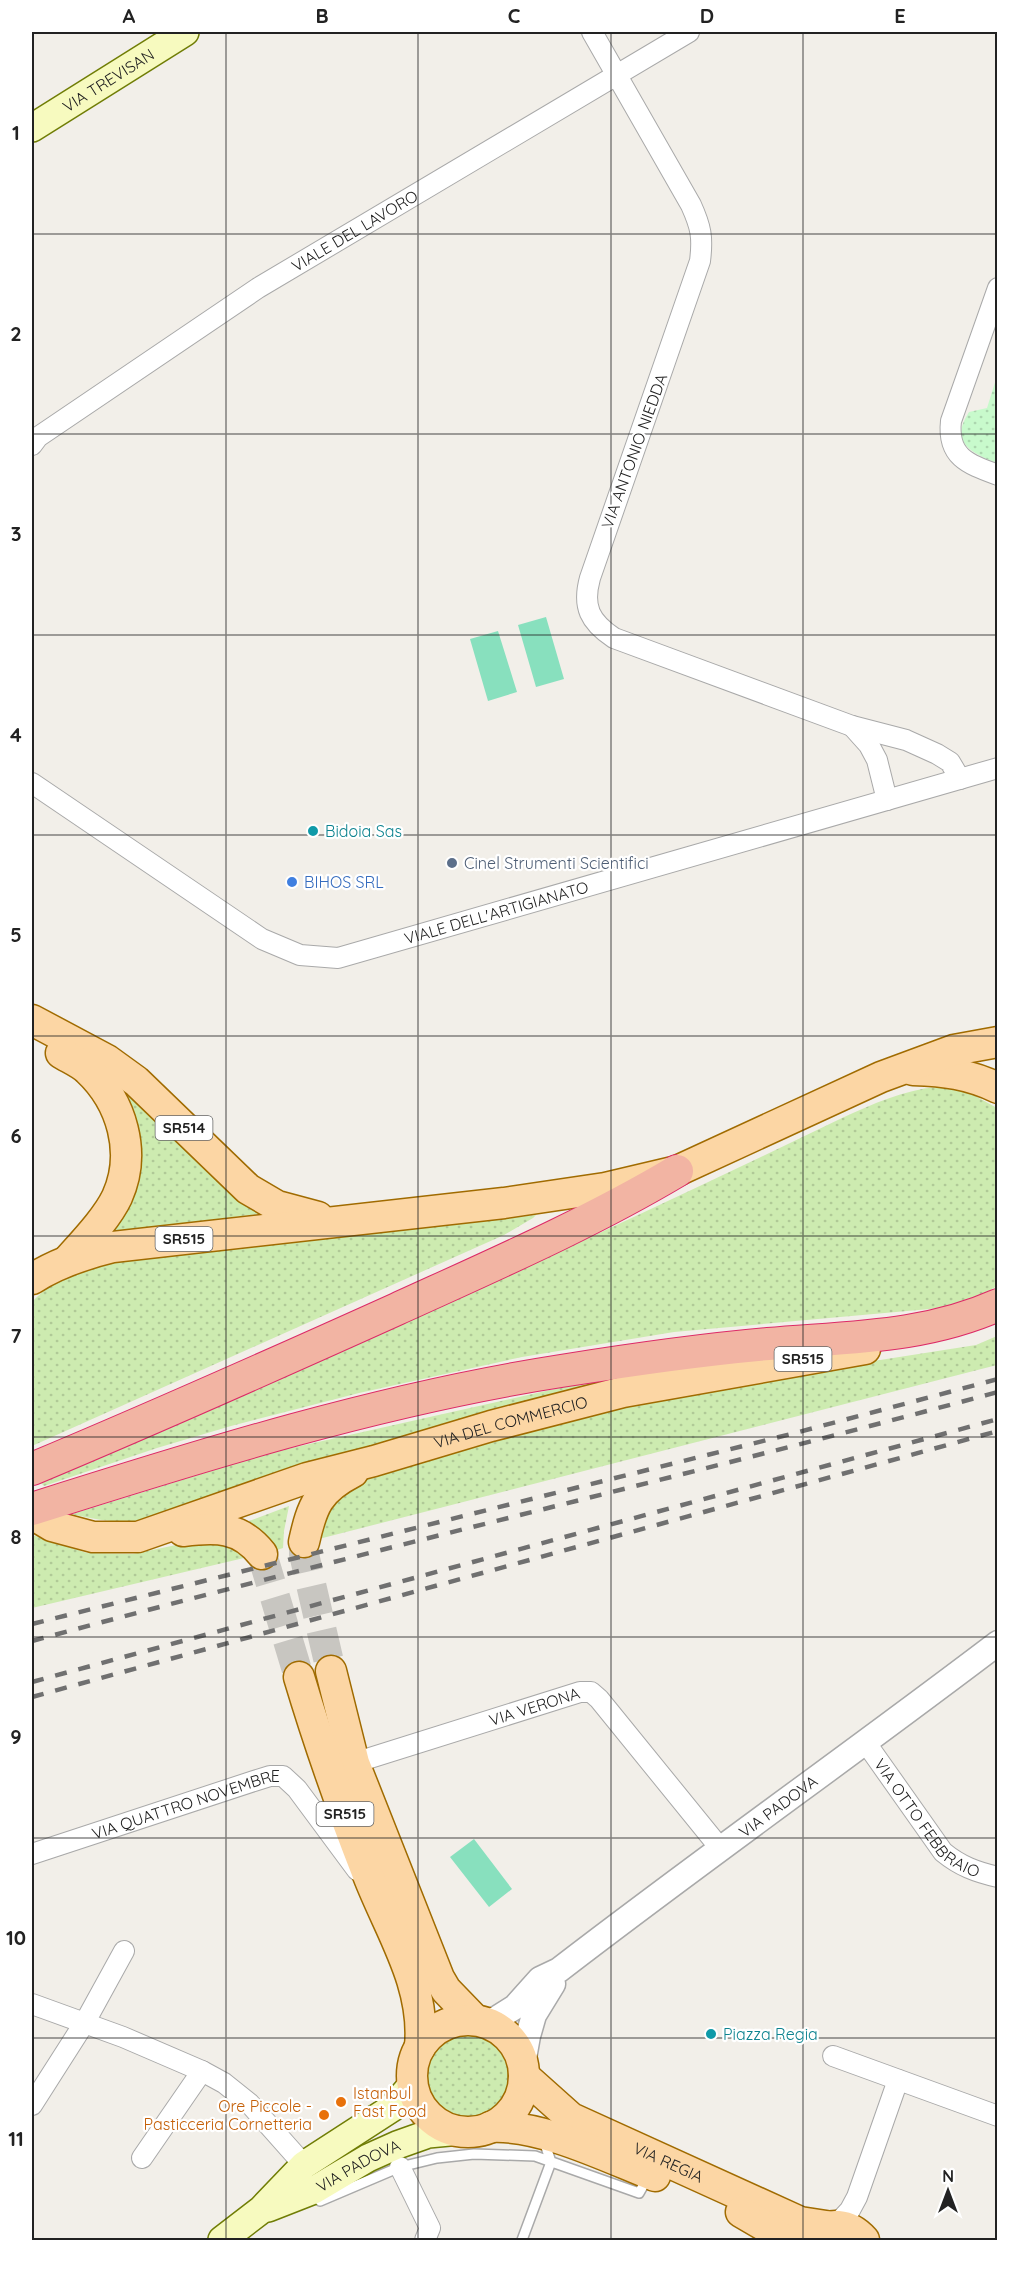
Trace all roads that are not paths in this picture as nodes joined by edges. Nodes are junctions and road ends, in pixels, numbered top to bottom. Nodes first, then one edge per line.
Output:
1 (185, 32) edge
2 (592, 32) edge
3 (689, 32) edge
4 (617, 74) junction
5 (32, 128) edge
6 (998, 288) edge
7 (32, 445) edge
8 (998, 475) edge
9 (852, 726) junction
10 (998, 768) edge
11 (960, 779) junction
12 (32, 783) edge
13 (887, 800) junction
14 (32, 1020) edge
15 (32, 1038) edge
16 (998, 1042) edge
17 (901, 1070) junction
18 (998, 1088) edge
19 (677, 1171) junction
20 (342, 1221) junction
21 (69, 1259) junction
22 (32, 1279) edge
23 (998, 1305) edge
24 (998, 1317) edge
25 (374, 1461) junction
26 (32, 1469) edge
27 (32, 1509) edge
28 (32, 1514) edge
29 (138, 1537) junction
30 (304, 1542) tunnel mouth
31 (262, 1554) tunnel mouth
32 (998, 1643) edge
33 (331, 1671) tunnel mouth
34 (299, 1677) tunnel mouth
35 (866, 1743) junction
36 (354, 1763) junction
37 (720, 1848) junction
38 (34, 1849) edge
39 (998, 1876) edge
40 (369, 1878) junction
41 (124, 1951) dead end
42 (559, 1970) junction
43 (32, 2004) edge
44 (85, 2022) junction
45 (482, 2022) junction
46 (420, 2047) junction
47 (833, 2056) dead end
48 (523, 2070) junction
49 (202, 2071) junction
50 (898, 2080) junction
51 (413, 2084) junction
52 (32, 2105) edge
53 (998, 2116) edge
54 (490, 2127) junction
55 (460, 2131) junction
56 (539, 2132) junction
57 (142, 2158) dead end
58 (551, 2162) junction
59 (304, 2165) junction
60 (400, 2167) junction
61 (650, 2174) junction
62 (317, 2202) dead end
63 (261, 2210) junction
64 (822, 2231) edge
65 (222, 2241) edge
66 (425, 2241) edge
67 (522, 2241) edge
68 (784, 2241) edge
69 (864, 2241) edge

1 - 5 main road, VIA TREVISAN
2 - 4 street, VIA ANTONIO NIEDDA
3 - 4 street, VIALE DEL LAVORO
4 - 7 street, VIALE DEL LAVORO
4 - 9 street, VIA ANTONIO NIEDDA
6 - 8 street
9 - 11 street, VIA ANTONIO NIEDDA
9 - 13 street, VIA ANTONIO NIEDDA
10 - 11 street, VIALE DELL'ARTIGIANATO
11 - 13 street, VIALE DELL'ARTIGIANATO
12 - 13 street, VIALE DELL'ARTIGIANATO
14 - 20 main road, SR514
15 - 21 main road
16 - 17 main road, SR515
17 - 18 main road
17 - 19 main road, SR515
19 - 20 main road, SR515
19 - 26 highway
20 - 21 main road, SR515
21 - 22 main road, SR515
23 - 27 highway, VIA DEL COMMERCIO
24 - 25 main road, VIA DEL COMMERCIO / SR515
25 - 29 main road, VIA DEL COMMERCIO / SR515
25 - 30 main road, SR515
28 - 29 main road, VIA DEL COMMERCIO / SR515
29 - 31 main road, SR515
32 - 35 street, VIA PADOVA
33 - 36 main road, SR515
34 - 40 main road, SR515
35 - 37 street, VIA PADOVA
35 - 39 street, VIA OTTO FEBBRAIO
36 - 37 street, VIA VERONA
36 - 45 main road, SR515
37 - 42 street, VIA PADOVA
38 - 40 street, VIA QUATTRO NOVEMBRE
40 - 46 main road, SR515
41 - 44 street
42 - 45 street, VIA PADOVA
42 - 48 street, VIA PADOVA
43 - 44 street
44 - 49 street
44 - 52 street
45 - 46 main road, VIA PADOVA
45 - 48 main road
46 - 51 main road
47 - 50 street
48 - 54 main road, VIA PADOVA
48 - 64 main road, VIA REGIA
49 - 57 street
49 - 59 street
50 - 53 street
50 - 64 street
51 - 55 main road
51 - 59 main road, VIA PADOVA
54 - 55 main road, VIA PADOVA
54 - 56 main road, VIA REGIA
55 - 63 main road, VIA PADOVA
56 - 58 lane
56 - 61 main road, VIA REGIA
58 - 60 lane
58 - 61 lane
58 - 67 lane
59 - 63 main road, VIA PADOVA
60 - 62 lane
60 - 66 street
61 - 68 main road, VIA REGIA
63 - 65 main road, VIA PADOVA
64 - 69 main road, VIA REGIA

